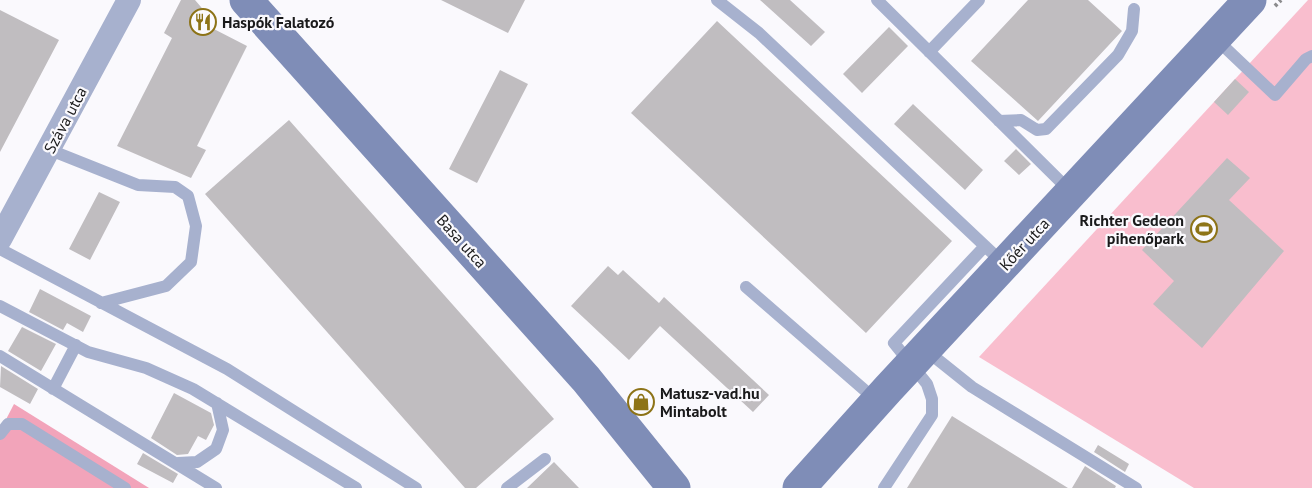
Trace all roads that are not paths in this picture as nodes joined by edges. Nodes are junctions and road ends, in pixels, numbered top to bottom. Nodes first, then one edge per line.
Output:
1 (129, 0) edge
2 (246, 0) edge
3 (717, 0) edge
4 (979, 0) edge
5 (1250, 0) edge
6 (880, 1) edge
7 (1134, 9) dead end
8 (1215, 38) junction
9 (929, 52) junction
10 (1312, 57) edge
11 (999, 121) junction
12 (50, 150) junction
13 (1072, 192) junction
14 (0, 239) edge
15 (0, 249) edge
16 (995, 255) junction
17 (746, 287) dead end
18 (101, 303) junction
19 (0, 306) edge
20 (76, 345) junction
21 (0, 356) edge
22 (919, 358) junction
23 (53, 389) junction
24 (877, 401) junction
25 (217, 403) junction
26 (0, 434) edge
27 (545, 459) dead end
28 (177, 463) junction
29 (674, 487) edge
30 (797, 487) edge
31 (125, 488) edge
32 (216, 488) edge
33 (356, 488) edge
34 (416, 488) edge
35 (507, 488) edge
36 (884, 488) edge
37 (1136, 488) edge

1 - 12 street, Száva utca
2 - 29 street, Basa utca
3 - 16 lane
4 - 9 lane
5 - 8 street, Kőér utca
6 - 9 lane
7 - 11 lane
8 - 10 lane
8 - 13 street, Kőér utca
9 - 11 lane
11 - 13 lane
12 - 14 street, Száva utca
12 - 18 lane
13 - 16 street, Kőér utca
15 - 18 lane
16 - 22 street, Kőér utca
17 - 24 lane
18 - 34 lane
19 - 20 lane
20 - 23 lane
20 - 25 lane
21 - 23 lane
22 - 24 street, Kőér utca
22 - 36 lane
22 - 37 lane
23 - 28 lane
24 - 30 street, Kőér utca
25 - 28 lane
25 - 33 lane
26 - 31 lane
27 - 35 lane
28 - 32 lane

